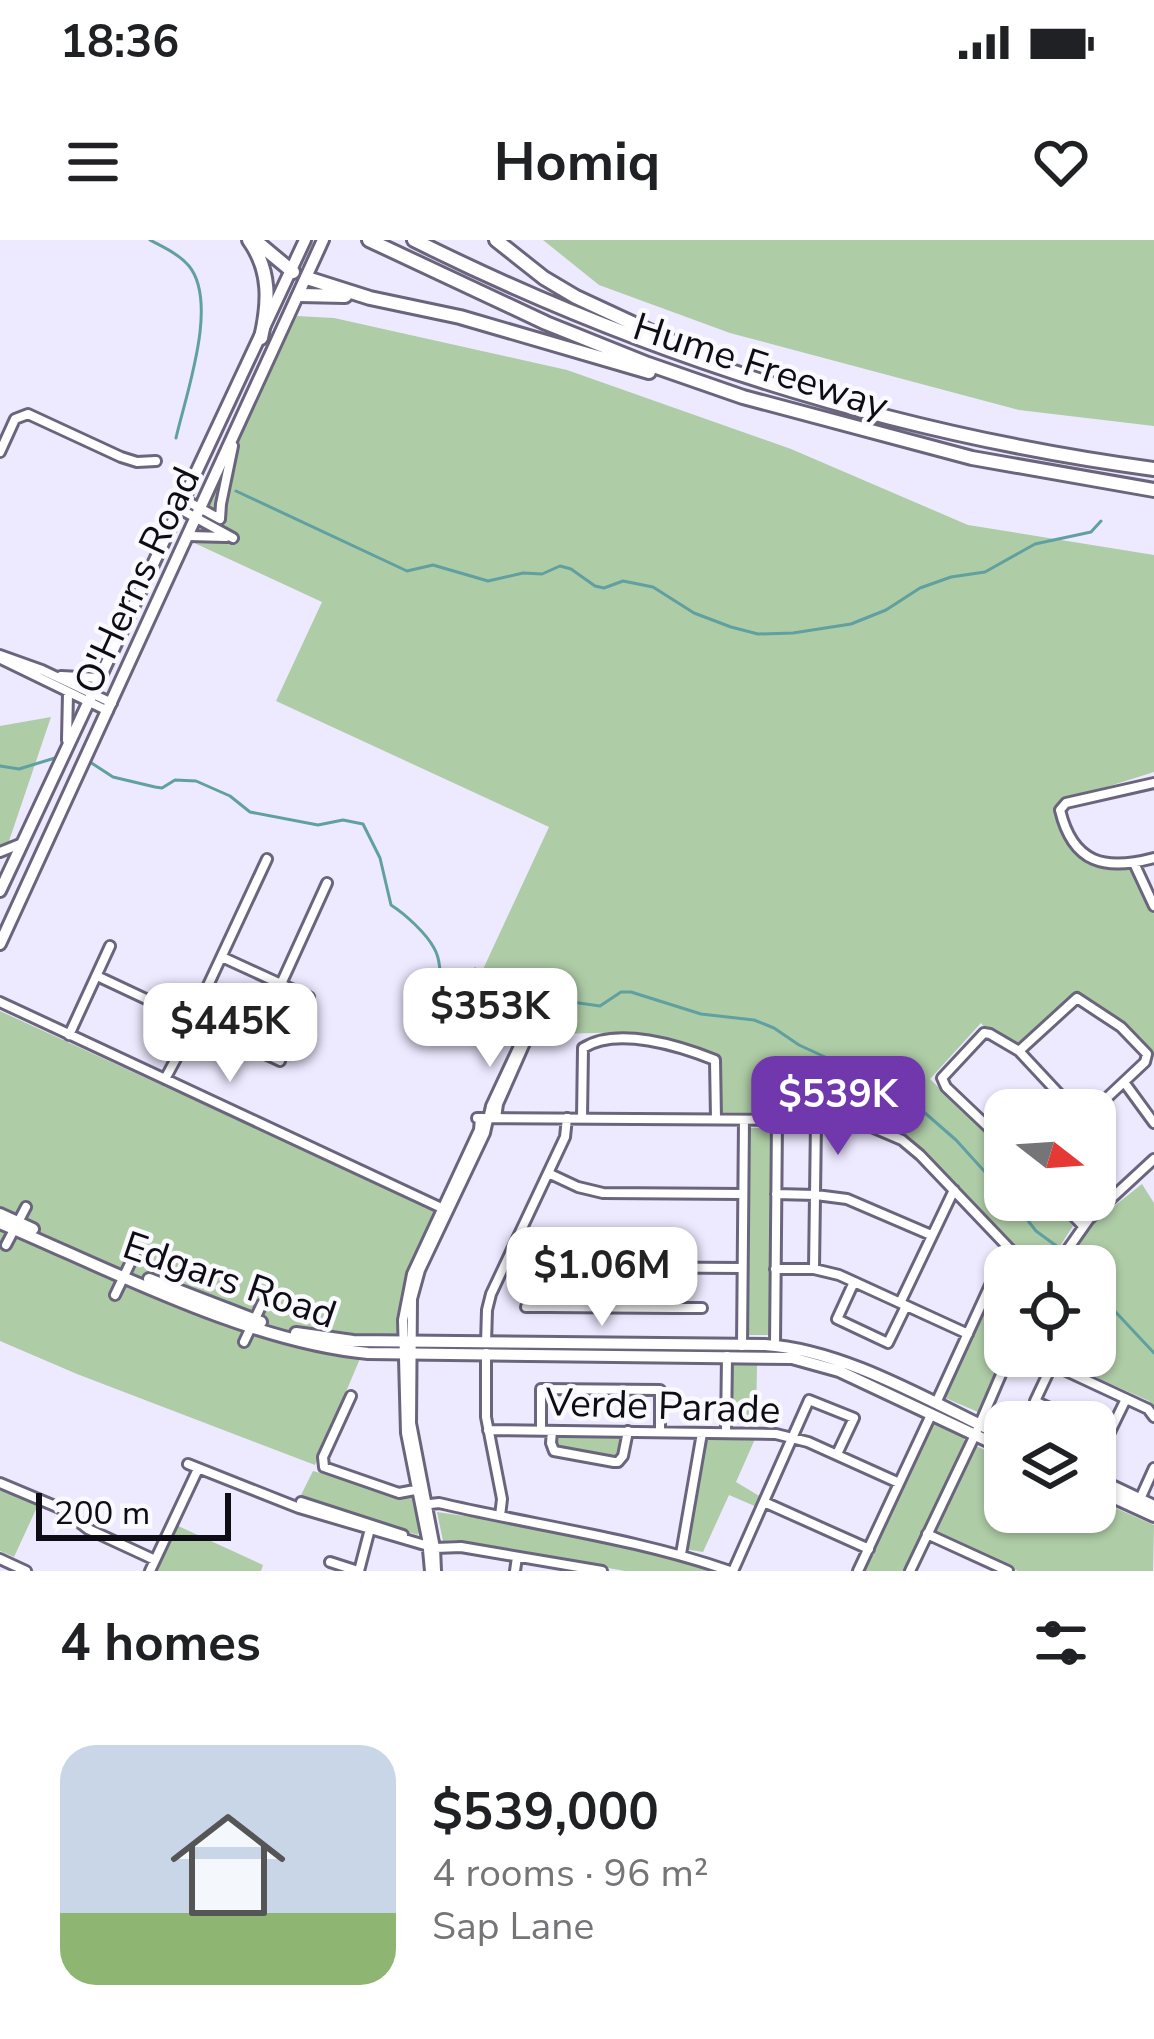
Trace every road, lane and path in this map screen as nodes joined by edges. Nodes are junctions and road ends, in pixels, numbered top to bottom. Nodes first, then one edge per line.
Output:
1 (252, 240) edge
2 (305, 240) edge
3 (323, 240) edge
4 (369, 240) edge
5 (414, 240) edge
6 (496, 240) edge
7 (293, 272) junction
8 (307, 278) junction
9 (300, 295) junction
10 (370, 298) junction
11 (261, 338) junction
12 (749, 376) junction
13 (743, 398) junction
14 (234, 439) junction
15 (0, 452) edge
16 (156, 460) dead end
17 (1154, 469) edge
18 (1154, 490) edge
19 (181, 503) junction
20 (200, 513) junction
21 (189, 536) junction
22 (0, 656) edge
23 (54, 676) junction
24 (99, 677) junction
25 (68, 693) junction
26 (89, 698) junction
27 (110, 707) junction
28 (66, 747) junction
29 (1154, 783) edge
30 (22, 844) junction
31 (0, 852) edge
32 (1154, 858) edge
33 (267, 859) dead end
34 (1134, 863) junction
35 (327, 883) dead end
36 (0, 891) edge
37 (1154, 906) edge
38 (0, 944) edge
39 (110, 946) dead end
40 (222, 957) junction
41 (97, 976) junction
42 (280, 984) junction
43 (309, 998) dead end
44 (0, 1002) edge
45 (192, 1020) junction
46 (69, 1035) junction
47 (1019, 1051) junction
48 (1151, 1056) edge
49 (280, 1061) dead end
50 (510, 1071) dead end
51 (165, 1079) junction
52 (1124, 1082) junction
53 (1054, 1089) edge
54 (1116, 1089) edge
55 (485, 1118) junction
56 (567, 1118) junction
57 (582, 1118) junction
58 (716, 1119) junction
59 (744, 1120) junction
60 (777, 1120) junction
61 (816, 1120) junction
62 (984, 1123) edge
63 (1154, 1124) edge
64 (1154, 1159) edge
65 (548, 1173) junction
66 (954, 1190) junction
67 (743, 1194) junction
68 (776, 1194) junction
69 (816, 1195) junction
70 (26, 1207) dead end
71 (445, 1210) junction
72 (0, 1218) edge
73 (1078, 1221) edge
74 (16, 1226) junction
75 (1083, 1226) junction
76 (931, 1235) junction
77 (516, 1241) junction
78 (6, 1245) dead end
79 (1005, 1245) edge
80 (1070, 1245) edge
81 (135, 1253) dead end
82 (568, 1264) junction
83 (676, 1268) junction
84 (742, 1268) junction
85 (776, 1269) junction
86 (814, 1269) junction
87 (126, 1273) junction
88 (854, 1282) junction
89 (115, 1295) dead end
90 (984, 1300) edge
91 (262, 1304) dead end
92 (903, 1305) junction
93 (526, 1307) dead end
94 (548, 1307) junction
95 (674, 1308) junction
96 (703, 1309) dead end
97 (253, 1324) junction
98 (968, 1334) junction
99 (244, 1342) dead end
100 (775, 1346) junction
101 (407, 1347) junction
102 (486, 1348) junction
103 (727, 1350) junction
104 (742, 1350) junction
105 (1000, 1377) edge
106 (1079, 1377) edge
107 (352, 1396) dead end
108 (1126, 1399) junction
109 (933, 1409) junction
110 (1154, 1418) edge
111 (1116, 1420) edge
112 (488, 1430) junction
113 (546, 1430) junction
114 (978, 1430) junction
115 (628, 1431) junction
116 (660, 1432) junction
117 (726, 1432) junction
118 (984, 1432) edge
119 (701, 1433) junction
120 (984, 1434) edge
121 (794, 1438) junction
122 (837, 1454) junction
123 (1154, 1468) edge
124 (0, 1483) edge
125 (899, 1483) junction
126 (420, 1489) junction
127 (1116, 1490) edge
128 (1116, 1496) edge
129 (764, 1502) junction
130 (1138, 1503) junction
131 (423, 1504) junction
132 (1154, 1506) edge
133 (500, 1516) junction
134 (1154, 1516) edge
135 (370, 1527) junction
136 (927, 1534) junction
137 (430, 1540) junction
138 (869, 1549) junction
139 (681, 1555) junction
140 (517, 1557) junction
141 (0, 1559) edge
142 (155, 1560) junction
143 (331, 1562) dead end
144 (26, 1571) edge
145 (150, 1571) edge
146 (358, 1571) edge
147 (433, 1571) edge
148 (515, 1571) edge
149 (602, 1571) edge
150 (732, 1571) edge
151 (858, 1571) edge
152 (910, 1571) edge
153 (1008, 1571) edge

1 - 7 highway
1 - 11 highway
2 - 7 main road, O'Herns Road
3 - 8 main road, O'Herns Road
4 - 13 highway, Hume Freeway
5 - 12 highway, Hume Freeway
6 - 12 highway
7 - 8 main road
7 - 11 main road, O'Herns Road
8 - 9 main road, O'Herns Road
8 - 10 highway
9 - 10 highway
9 - 14 main road, O'Herns Road
10 - 13 highway
11 - 19 main road, O'Herns Road
12 - 17 highway, Hume Freeway
13 - 18 highway, Hume Freeway
14 - 20 main road, O'Herns Road
14 - 20 street
15 - 16 street
19 - 20 street
19 - 24 main road, O'Herns Road
20 - 21 main road, O'Herns Road
20 - 21 street
21 - 27 main road, O'Herns Road
22 - 23 street
22 - 25 street
23 - 24 street
23 - 26 street
24 - 26 main road, O'Herns Road
25 - 26 street
25 - 28 street
26 - 27 street
26 - 28 main road, O'Herns Road
27 - 38 main road, O'Herns Road
28 - 30 main road, O'Herns Road
29 - 34 street
30 - 31 street
30 - 36 main road, O'Herns Road
32 - 34 street
33 - 40 street
34 - 37 street
35 - 42 street
39 - 41 street
40 - 42 street
40 - 45 street
41 - 45 street
41 - 46 street
42 - 43 street
44 - 46 street
45 - 49 street
45 - 51 street
46 - 51 street
47 - 48 street
47 - 53 street
47 - 62 street
48 - 52 street
50 - 55 street
51 - 71 street
52 - 54 street
52 - 63 street
55 - 56 street
55 - 71 street
56 - 57 street
56 - 65 street
57 - 58 street
57 - 58 street
58 - 59 street
59 - 60 street
59 - 67 street
60 - 61 street
60 - 68 street
61 - 66 street
61 - 69 street
64 - 75 street
65 - 67 street
65 - 77 street
66 - 76 street
66 - 79 street
67 - 84 street
68 - 69 street
68 - 85 street
69 - 76 street
69 - 86 street
70 - 74 street
71 - 101 street
72 - 74 main road, Edgars Road
73 - 75 street
74 - 78 street
74 - 87 main road, Edgars Road
75 - 80 street
76 - 92 street
77 - 82 street
77 - 102 street
81 - 87 street
82 - 83 street
82 - 94 street
83 - 84 street
83 - 95 street
84 - 104 street
85 - 86 street
85 - 100 street
86 - 88 street
87 - 89 street
87 - 97 main road, Edgars Road
88 - 92 street
88 - 92 street
90 - 98 street
91 - 97 street
92 - 98 street
93 - 94 street
94 - 95 street
95 - 96 street
97 - 99 street
97 - 101 main road, Edgars Road
98 - 109 street
100 - 104 main road, Edgars Road
100 - 109 main road, Edgars Road
101 - 102 main road, Edgars Road
101 - 126 street
102 - 103 main road, Edgars Road
102 - 112 street
103 - 104 main road, Edgars Road
103 - 117 street
104 - 109 main road, Edgars Road
105 - 114 street
106 - 108 street
107 - 126 street
108 - 110 street
108 - 111 street
109 - 114 main road, Edgars Road
109 - 125 street
112 - 113 street, Verde Parade
112 - 133 street
113 - 115 street, Verde Parade
113 - 115 street
113 - 116 street
114 - 118 main road, Edgars Road
114 - 120 main road, Edgars Road
114 - 136 street
115 - 116 street, Verde Parade
116 - 119 street, Verde Parade
117 - 119 street, Verde Parade
117 - 121 street, Verde Parade
119 - 139 street
121 - 122 street, Verde Parade
121 - 122 street
121 - 129 street
122 - 125 street, Verde Parade
123 - 130 street
124 - 142 street
125 - 138 street
126 - 131 street
127 - 130 main road
128 - 130 main road
129 - 138 street
129 - 150 street
130 - 132 main road
130 - 134 main road
131 - 133 street
131 - 137 street
133 - 139 street
135 - 137 street
135 - 142 street
135 - 146 street
136 - 152 street
136 - 153 street
137 - 140 street
137 - 147 street
138 - 151 street
139 - 150 street
140 - 148 street
140 - 149 street
141 - 144 street
142 - 145 street
143 - 146 street

